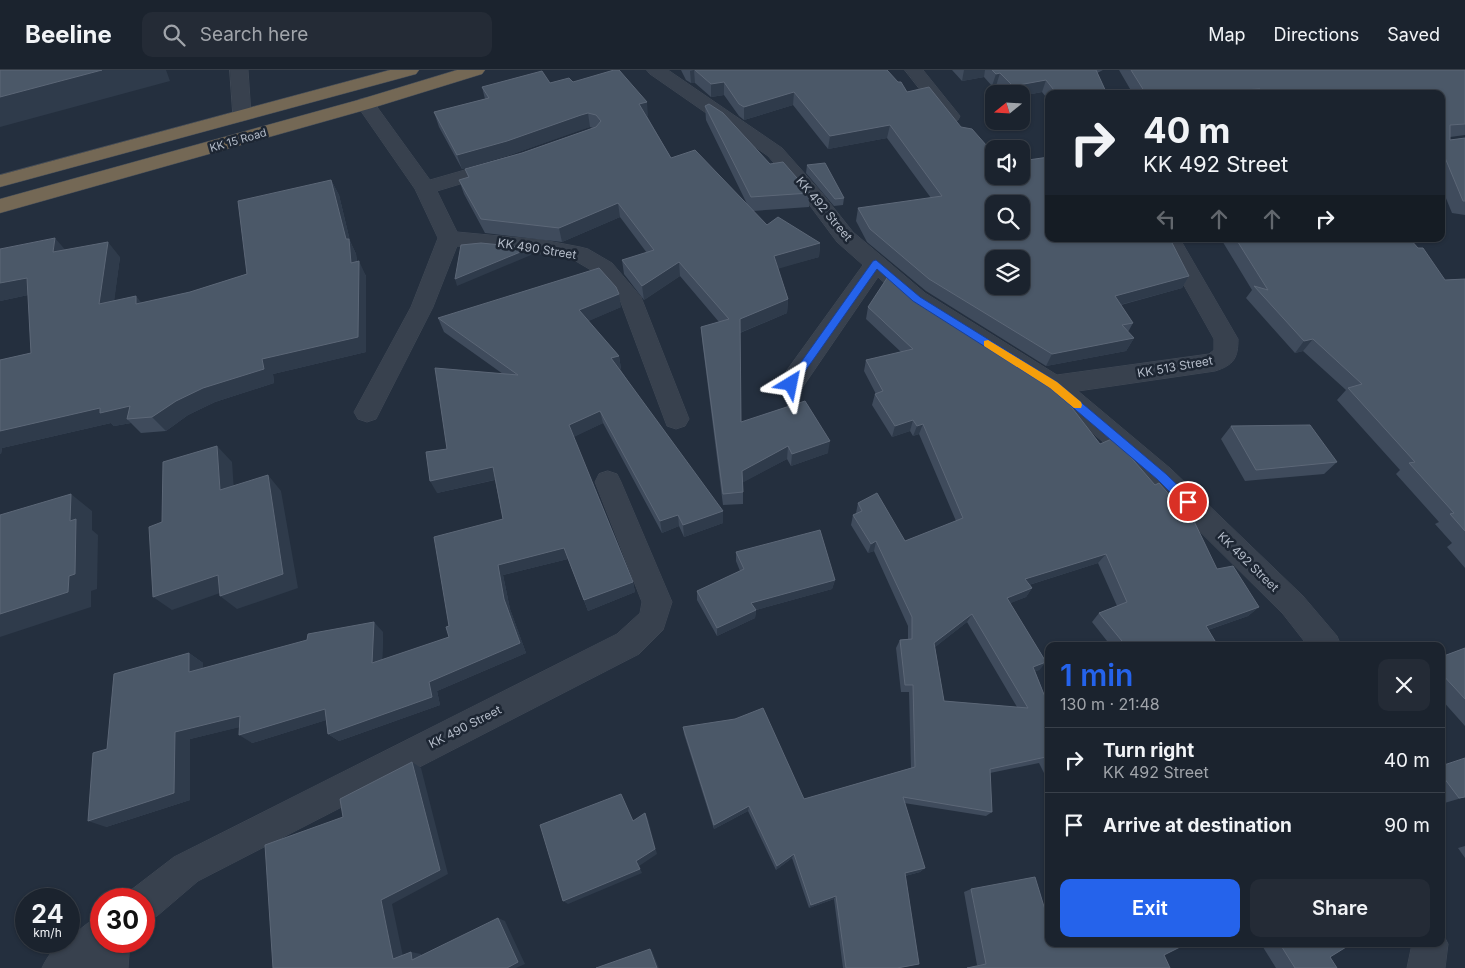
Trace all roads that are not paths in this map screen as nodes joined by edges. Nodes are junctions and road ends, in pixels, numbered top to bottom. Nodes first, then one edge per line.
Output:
1 (239, 70) edge
2 (410, 70) edge
3 (476, 70) edge
4 (656, 70) edge
5 (914, 70) edge
6 (365, 104) junction
7 (242, 115) junction
8 (960, 128) edge
9 (518, 160) edge
10 (0, 181) edge
11 (425, 188) junction
12 (0, 206) edge
13 (448, 238) junction
14 (1171, 242) edge
15 (876, 263) junction
16 (791, 384) dead end
17 (1054, 385) junction
18 (367, 412) dead end
19 (676, 419) dead end
20 (608, 482) dead end
21 (1323, 642) edge
22 (155, 894) edge
23 (90, 945) edge
24 (1430, 947) edge
25 (111, 953) edge
26 (61, 968) edge
27 (109, 968) edge
28 (1426, 968) edge

1 - 7 street
2 - 7 highway, KK 15 Road
3 - 6 highway, KK 15 Road
4 - 15 street, KK 492 Street
5 - 8 street
6 - 11 street
6 - 12 highway, KK 15 Road
7 - 10 highway, KK 15 Road
9 - 11 street
11 - 13 street
13 - 18 street
13 - 19 street, KK 490 Street
14 - 17 street, KK 513 Street
15 - 16 street
15 - 17 street, KK 492 Street
17 - 21 street, KK 492 Street
20 - 22 street, KK 490 Street
23 - 26 street
24 - 28 street
25 - 27 street

